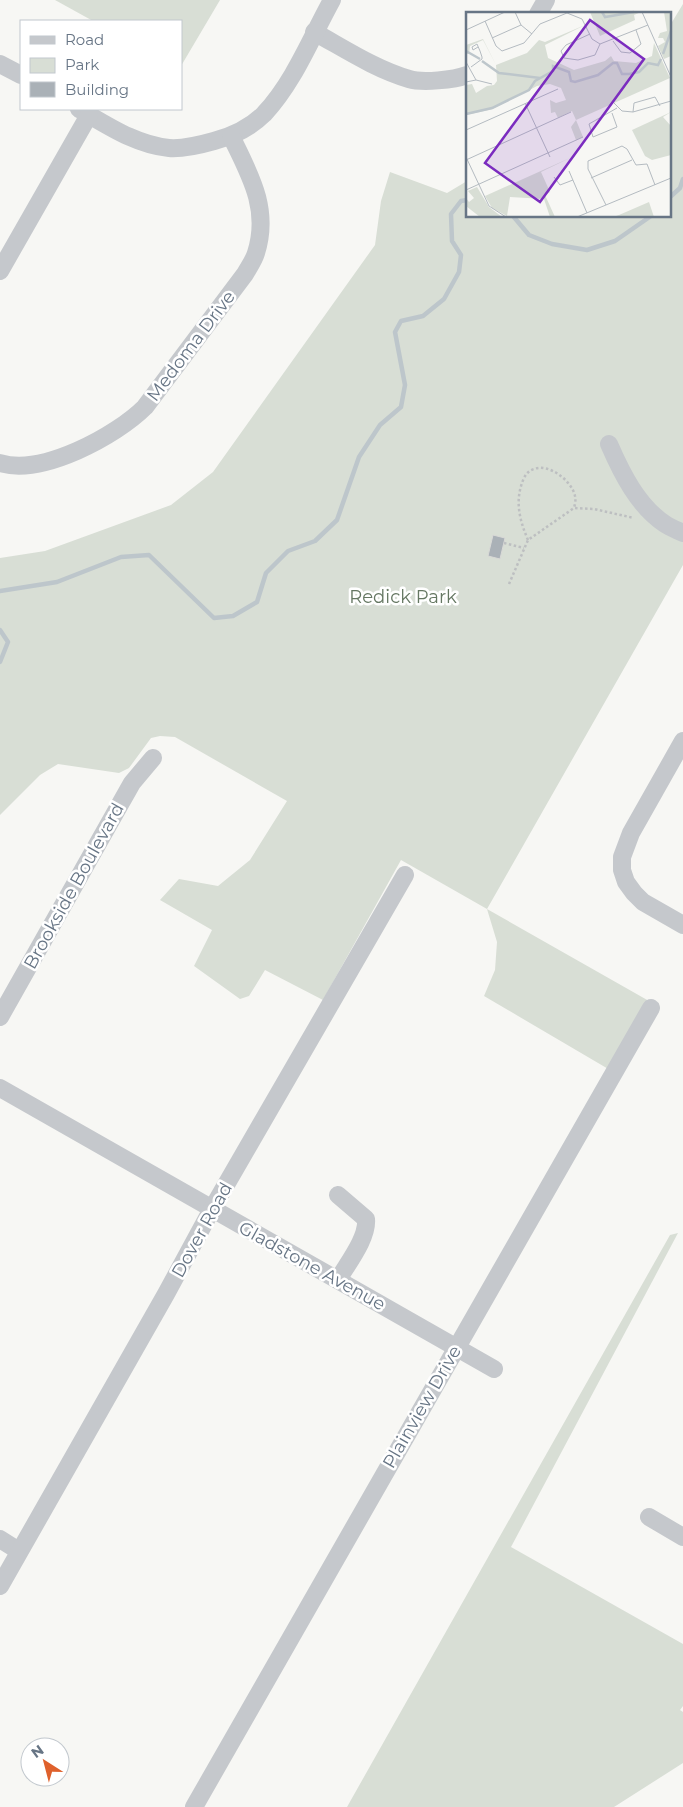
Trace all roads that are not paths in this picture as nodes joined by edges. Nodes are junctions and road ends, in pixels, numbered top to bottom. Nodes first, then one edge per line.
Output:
1 (332, 0) edge
2 (546, 0) edge
3 (539, 12) edge
4 (314, 32) junction
5 (0, 64) edge
6 (20, 74) edge
7 (466, 75) edge
8 (84, 112) edge
9 (231, 136) junction
10 (0, 271) edge
11 (608, 444) dead end
12 (0, 463) edge
13 (683, 533) edge
14 (683, 741) edge
15 (153, 758) dead end
16 (405, 875) dead end
17 (683, 925) edge
18 (651, 1008) dead end
19 (0, 1017) edge
20 (0, 1088) edge
21 (338, 1195) dead end
22 (212, 1209) junction
23 (338, 1280) junction
24 (456, 1346) junction
25 (494, 1369) dead end
26 (649, 1517) dead end
27 (683, 1537) edge
28 (0, 1539) edge
29 (19, 1551) junction
30 (0, 1586) edge
31 (194, 1807) edge

1 - 4 street
2 - 3 street
4 - 7 street
4 - 9 street
5 - 6 street
8 - 9 street
8 - 10 street
9 - 12 street, Medoma Drive
11 - 13 street
14 - 17 street
15 - 19 street, Brookside Boulevard
16 - 22 street, Dover Road
18 - 24 street, Plainview Drive
20 - 22 street, Gladstone Avenue
21 - 23 street
22 - 23 street, Gladstone Avenue
22 - 29 street, Dover Road
23 - 24 street, Gladstone Avenue
24 - 25 street, Gladstone Avenue
24 - 31 street, Plainview Drive
26 - 27 street
28 - 29 street
29 - 30 street, Dover Road

